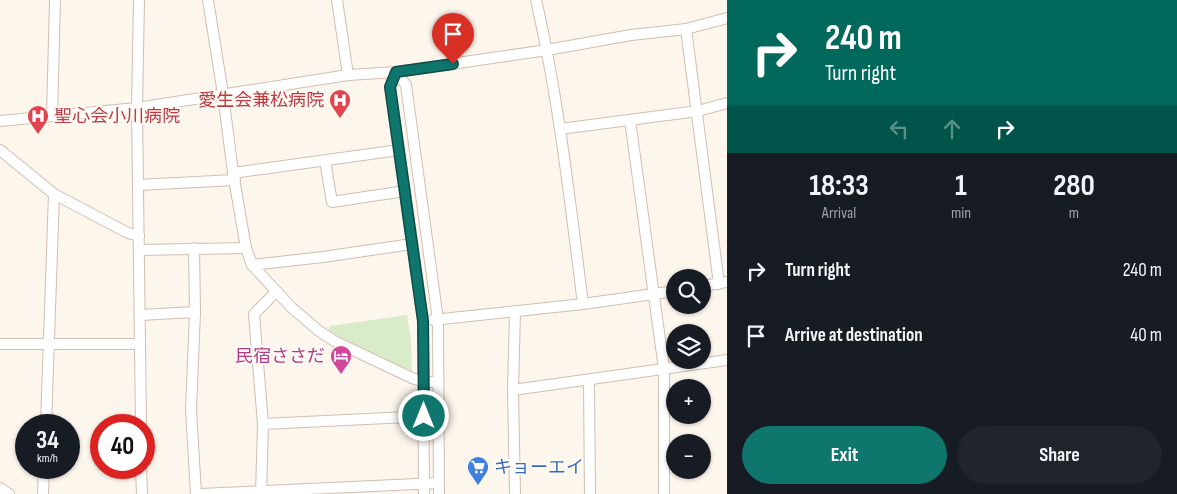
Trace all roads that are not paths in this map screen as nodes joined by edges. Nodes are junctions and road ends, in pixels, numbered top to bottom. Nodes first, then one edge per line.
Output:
1 (54, 0) edge
2 (139, 0) edge
3 (208, 0) edge
4 (337, 0) edge
5 (536, 0) edge
6 (727, 18) edge
7 (686, 29) junction
8 (547, 50) junction
9 (396, 72) junction
10 (348, 75) junction
11 (223, 94) junction
12 (727, 103) edge
13 (137, 108) junction
14 (698, 111) junction
15 (52, 116) junction
16 (630, 120) junction
17 (0, 121) edge
18 (560, 129) junction
19 (0, 150) edge
20 (399, 150) junction
21 (325, 161) junction
22 (234, 177) junction
23 (138, 185) junction
24 (404, 191) junction
25 (54, 194) junction
26 (139, 236) junction
27 (412, 244) junction
28 (194, 248) junction
29 (246, 248) junction
30 (139, 250) junction
31 (252, 266) junction
32 (723, 283) edge
33 (276, 292) junction
34 (666, 292) edge
35 (653, 294) junction
36 (583, 304) junction
37 (515, 311) junction
38 (195, 312) junction
39 (140, 315) junction
40 (438, 320) junction
41 (423, 321) junction
42 (0, 344) edge
43 (140, 344) junction
44 (48, 345) junction
45 (727, 360) edge
46 (664, 369) junction
47 (589, 380) junction
48 (424, 382) junction
49 (438, 382) junction
50 (513, 390) junction
51 (46, 414) edge
52 (141, 414) edge
53 (424, 416) junction
54 (439, 416) junction
55 (263, 424) junction
56 (44, 479) edge
57 (141, 479) edge
58 (438, 482) junction
59 (0, 488) edge
60 (424, 489) edge
61 (261, 492) edge
62 (9, 494) edge
63 (43, 494) edge
64 (142, 494) edge
65 (196, 494) edge
66 (200, 494) edge
67 (438, 494) edge
68 (515, 494) edge
69 (590, 494) edge
70 (664, 494) edge

1 - 15 street
2 - 13 street
3 - 11 street
4 - 10 street
5 - 8 street
6 - 7 street
7 - 8 street
7 - 14 street
8 - 9 street
8 - 18 street
9 - 10 street
9 - 20 street
9 - 40 street
10 - 11 street
11 - 13 street
11 - 22 street
12 - 14 street
13 - 15 street
13 - 23 street
14 - 16 street
14 - 32 street
15 - 17 street
16 - 18 street
16 - 35 street
18 - 36 street
19 - 25 street
20 - 21 street
20 - 24 street
21 - 22 street
21 - 24 street
22 - 23 street
22 - 29 street
23 - 26 street
24 - 27 street
25 - 26 street
25 - 44 street
26 - 30 street
27 - 31 street
27 - 41 street
28 - 29 street
28 - 30 street
28 - 38 street
29 - 31 street
30 - 39 street
31 - 33 street
33 - 48 street
33 - 55 street
34 - 35 street
35 - 36 street
35 - 46 street
36 - 37 street
37 - 40 street
37 - 50 street
38 - 39 street
38 - 65 street
39 - 43 street
40 - 41 street
40 - 49 street
41 - 48 street
42 - 44 street
43 - 44 street
43 - 52 street
44 - 51 street
45 - 46 street
46 - 47 street
46 - 70 street
47 - 50 street
47 - 69 street
48 - 49 street
48 - 53 street
49 - 54 street
50 - 68 street
53 - 54 street
53 - 55 street
53 - 60 street
54 - 58 street
55 - 61 street
56 - 63 street
57 - 64 street
58 - 60 street
58 - 67 street
59 - 62 street
60 - 61 street
61 - 66 street

